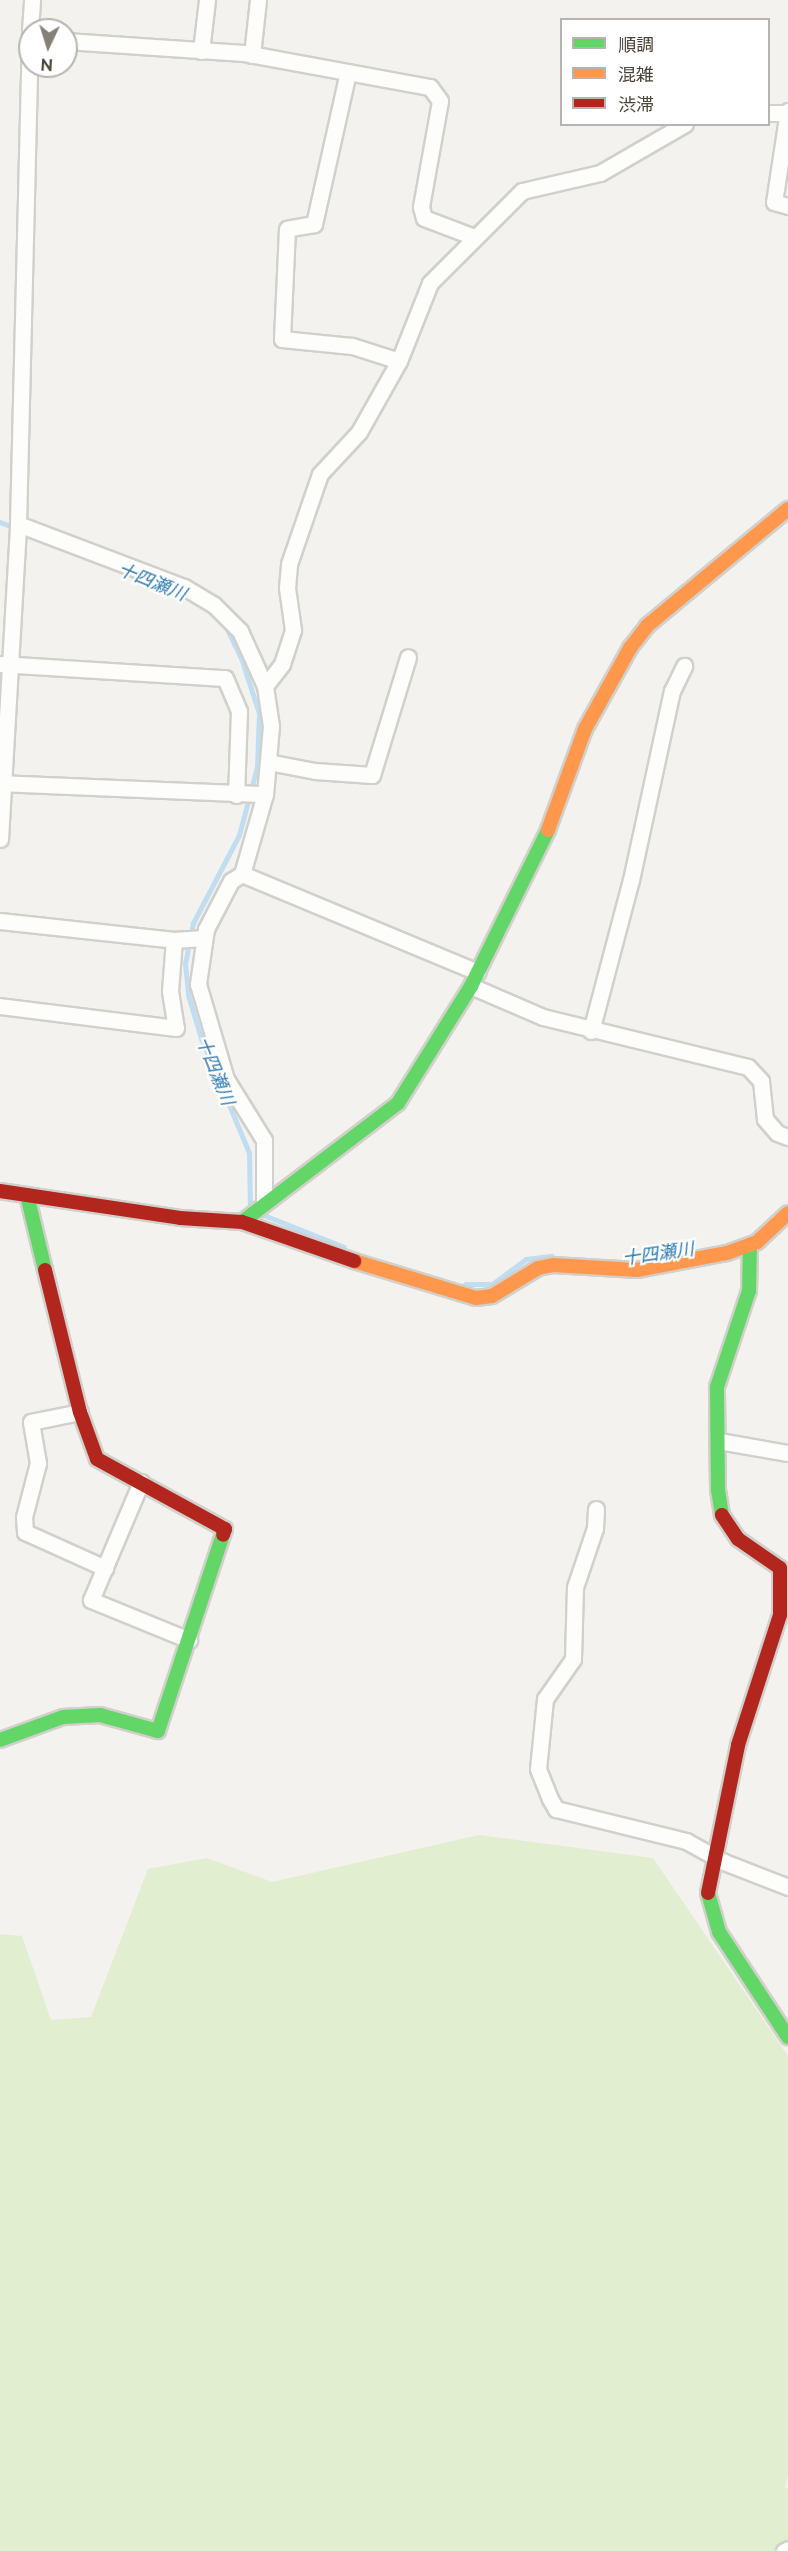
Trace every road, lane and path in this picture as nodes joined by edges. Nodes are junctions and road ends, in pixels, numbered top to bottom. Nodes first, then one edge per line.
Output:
1 (32, 0) edge
2 (207, 0) edge
3 (258, 0) edge
4 (31, 18) edge
5 (78, 42) edge
6 (201, 51) junction
7 (252, 55) junction
8 (348, 72) junction
9 (29, 78) edge
10 (788, 112) edge
11 (770, 113) edge
12 (682, 126) edge
13 (788, 206) edge
14 (474, 237) junction
15 (399, 361) junction
16 (788, 509) edge
17 (18, 524) junction
18 (408, 657) dead end
19 (5, 664) edge
20 (684, 666) dead end
21 (265, 686) junction
22 (268, 762) junction
23 (2, 783) edge
24 (265, 794) junction
25 (236, 795) junction
26 (0, 839) edge
27 (242, 874) junction
28 (0, 921) edge
29 (202, 938) junction
30 (178, 940) junction
31 (474, 979) junction
32 (0, 1006) edge
33 (591, 1030) junction
34 (788, 1137) edge
35 (0, 1191) edge
36 (27, 1195) junction
37 (264, 1203) junction
38 (788, 1213) edge
39 (242, 1222) junction
40 (750, 1245) junction
41 (80, 1412) junction
42 (719, 1441) junction
43 (788, 1453) edge
44 (141, 1482) junction
45 (596, 1509) dead end
46 (105, 1568) junction
47 (189, 1640) junction
48 (0, 1740) edge
49 (716, 1857) junction
50 (788, 1887) edge
51 (788, 2037) edge

1 - 4 street
2 - 6 street
3 - 7 street
5 - 6 street
6 - 7 street
7 - 8 street
8 - 14 street
8 - 15 street
9 - 17 street
10 - 11 street
10 - 13 street
12 - 14 street
14 - 15 street
15 - 21 street
16 - 31 street
17 - 19 street
17 - 21 street
18 - 22 street
19 - 23 street
19 - 25 street
20 - 33 street
21 - 22 street
22 - 24 street
23 - 25 street
23 - 26 street
24 - 25 street
24 - 27 street
27 - 29 street
27 - 31 street
28 - 30 street
29 - 30 street
29 - 37 street
30 - 32 street
31 - 33 street
31 - 37 street
33 - 34 street
35 - 36 street
36 - 39 street
36 - 41 street
37 - 39 street
38 - 40 street
39 - 40 street
40 - 42 street
41 - 44 street
41 - 46 street
42 - 43 street
42 - 49 street
44 - 46 street
44 - 47 street
45 - 49 street
46 - 47 street
47 - 48 street
49 - 50 street
49 - 51 street

